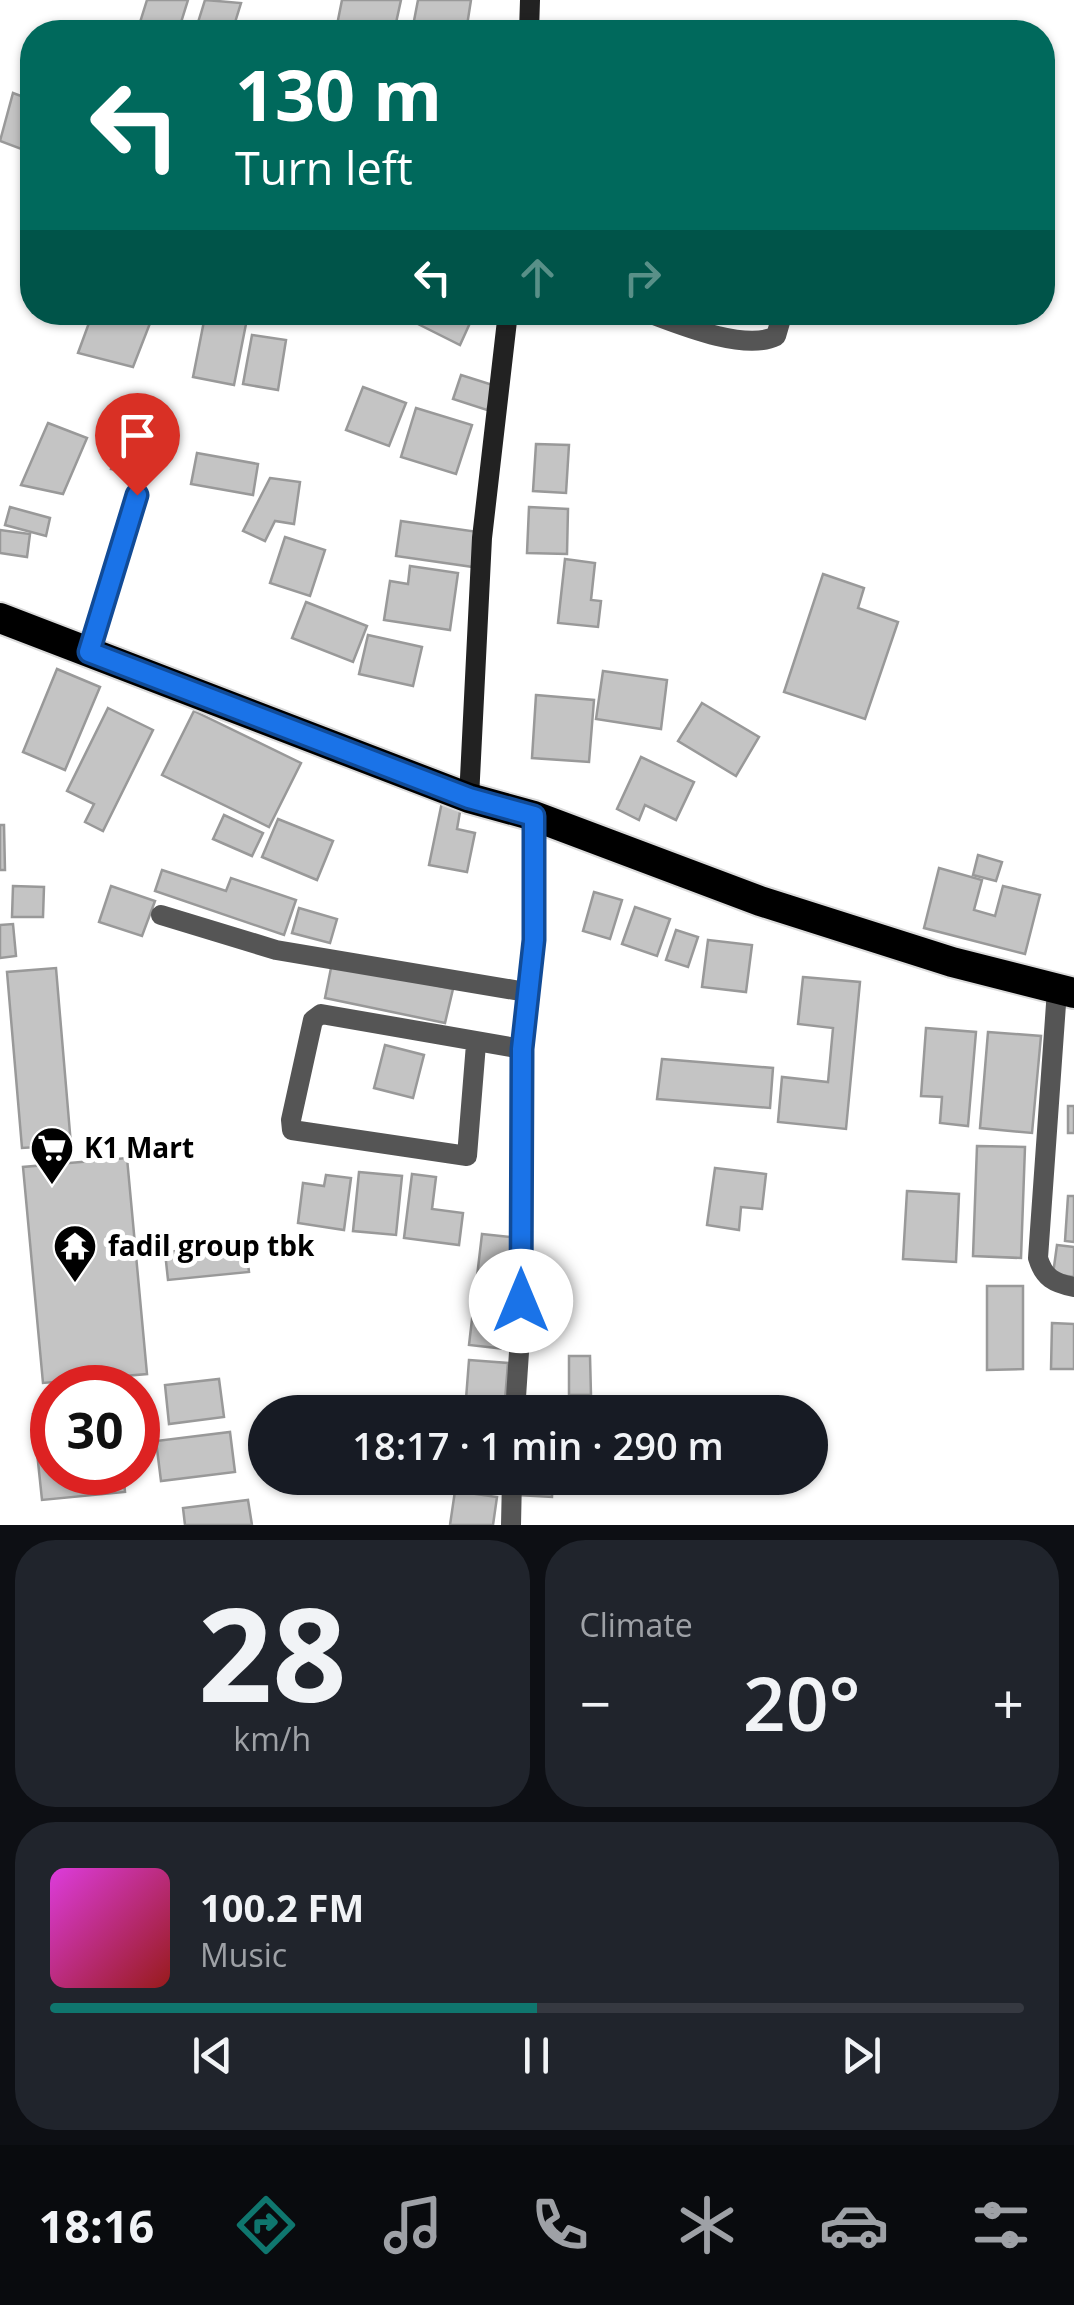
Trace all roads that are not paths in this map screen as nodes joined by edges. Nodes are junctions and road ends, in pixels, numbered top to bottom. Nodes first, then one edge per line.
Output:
1 (507, 325) edge
2 (682, 325) edge
3 (779, 325) edge
4 (137, 495) dead end
5 (0, 618) edge
6 (89, 652) junction
7 (469, 798) junction
8 (534, 816) junction
9 (161, 915) dead end
10 (526, 992) junction
11 (1065, 992) edge
12 (476, 1044) junction
13 (522, 1049) junction
14 (1074, 1287) edge
15 (516, 1395) edge
16 (511, 1495) edge
17 (510, 1525) edge

1 - 7 street
2 - 3 street
4 - 6 street
5 - 6 highway
6 - 7 highway
7 - 8 highway
8 - 10 street
8 - 11 highway
9 - 10 street
10 - 13 street
11 - 14 street
12 - 12 street
12 - 13 street
13 - 15 street
16 - 17 street

